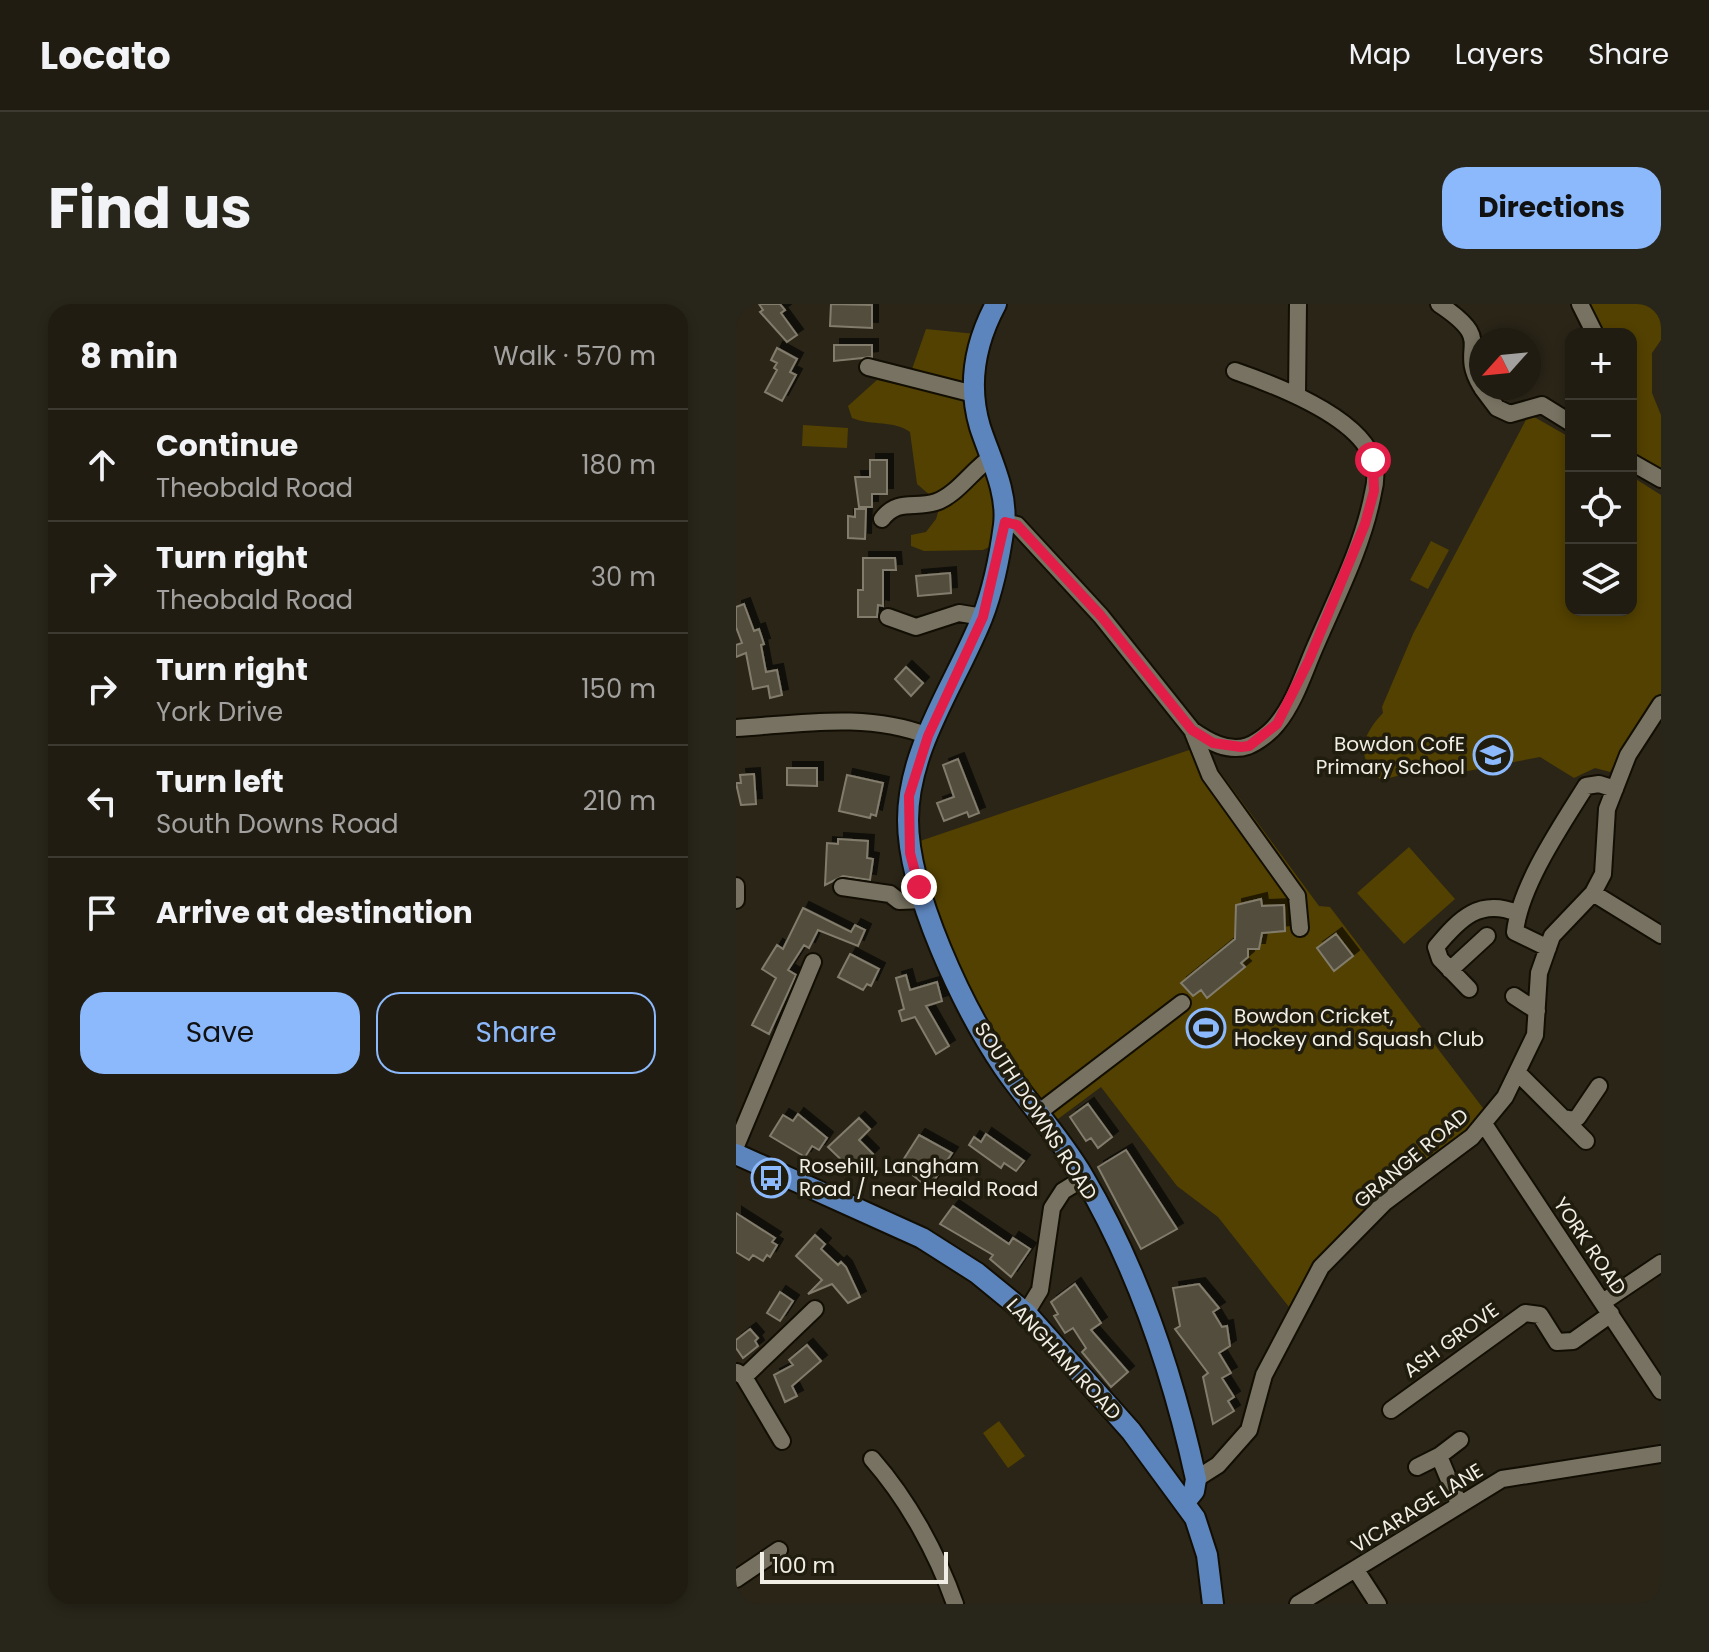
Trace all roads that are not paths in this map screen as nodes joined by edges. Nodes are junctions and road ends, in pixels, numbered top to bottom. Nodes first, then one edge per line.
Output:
1 (996, 304) edge
2 (1298, 304) edge
3 (1439, 304) edge
4 (1580, 304) edge
5 (1592, 328) edge
6 (1469, 329) edge
7 (868, 367) dead end
8 (1235, 371) dead end
9 (1294, 393) junction
10 (974, 394) junction
11 (1491, 400) edge
12 (1565, 413) edge
13 (992, 457) junction
14 (1637, 465) edge
15 (1661, 479) edge
16 (882, 519) dead end
17 (1005, 522) junction
18 (888, 617) dead end
19 (983, 617) junction
20 (1661, 704) edge
21 (736, 728) edge
22 (1192, 730) junction
23 (928, 736) junction
24 (1615, 789) junction
25 (736, 886) edge
26 (842, 887) dead end
27 (1593, 893) junction
28 (736, 900) edge
29 (923, 900) junction
30 (1517, 913) junction
31 (1300, 928) dead end
32 (1661, 935) edge
33 (1487, 936) dead end
34 (1548, 948) junction
35 (813, 962) dead end
36 (1450, 970) junction
37 (1469, 989) dead end
38 (1514, 996) dead end
39 (1182, 1003) dead end
40 (1537, 1011) junction
41 (1518, 1073) junction
42 (1599, 1086) dead end
43 (1038, 1113) junction
44 (1564, 1118) junction
45 (1484, 1124) junction
46 (1586, 1141) dead end
47 (736, 1146) edge
48 (736, 1154) edge
49 (1084, 1178) junction
50 (1661, 1263) edge
51 (1607, 1308) junction
52 (815, 1309) dead end
53 (1026, 1313) junction
54 (740, 1374) edge
55 (1661, 1391) edge
56 (1391, 1410) dead end
57 (1460, 1440) dead end
58 (782, 1441) dead end
59 (1661, 1454) edge
60 (1439, 1456) junction
61 (872, 1459) dead end
62 (1417, 1467) dead end
63 (1196, 1479) junction
64 (1185, 1502) junction
65 (1459, 1504) junction
66 (779, 1550) dead end
67 (1356, 1570) junction
68 (736, 1579) edge
69 (955, 1604) edge
70 (1213, 1604) edge
71 (1298, 1604) edge
72 (1378, 1604) edge

1 - 10 main road, SOUTH DOWNS ROAD
2 - 9 street
3 - 6 street
4 - 5 street
7 - 10 street
8 - 9 street
9 - 22 street
10 - 13 main road, SOUTH DOWNS ROAD
11 - 12 street
13 - 16 street
13 - 17 main road, SOUTH DOWNS ROAD
14 - 15 street
17 - 19 main road, SOUTH DOWNS ROAD
17 - 22 street
18 - 19 street
19 - 23 main road, SOUTH DOWNS ROAD
20 - 24 street, GRANGE ROAD
21 - 23 street
22 - 31 street
23 - 29 main road, SOUTH DOWNS ROAD
24 - 27 street, GRANGE ROAD
24 - 30 street
25 - 28 street
26 - 29 street
27 - 32 street
27 - 34 street, GRANGE ROAD
29 - 43 main road, SOUTH DOWNS ROAD
30 - 34 street
30 - 36 street
33 - 36 street
34 - 40 street, GRANGE ROAD
35 - 47 street
36 - 37 street
38 - 40 street
39 - 43 street
40 - 41 street, GRANGE ROAD
41 - 44 street
41 - 45 street, GRANGE ROAD
42 - 44 street
43 - 49 main road, SOUTH DOWNS ROAD
44 - 46 street
45 - 51 street, YORK ROAD
45 - 63 street, GRANGE ROAD
48 - 53 main road, LANGHAM ROAD
49 - 53 street
49 - 63 main road, SOUTH DOWNS ROAD
50 - 51 street
51 - 55 street, YORK ROAD
51 - 56 street, ASH GROVE
52 - 54 street
53 - 64 main road, LANGHAM ROAD
54 - 58 street
57 - 60 street
59 - 65 street, VICARAGE LANE
60 - 62 street
60 - 65 street
61 - 69 street
63 - 64 main road
64 - 70 main road, LANGHAM ROAD
65 - 67 street, VICARAGE LANE
66 - 68 street
67 - 71 street, VICARAGE LANE
67 - 72 street

